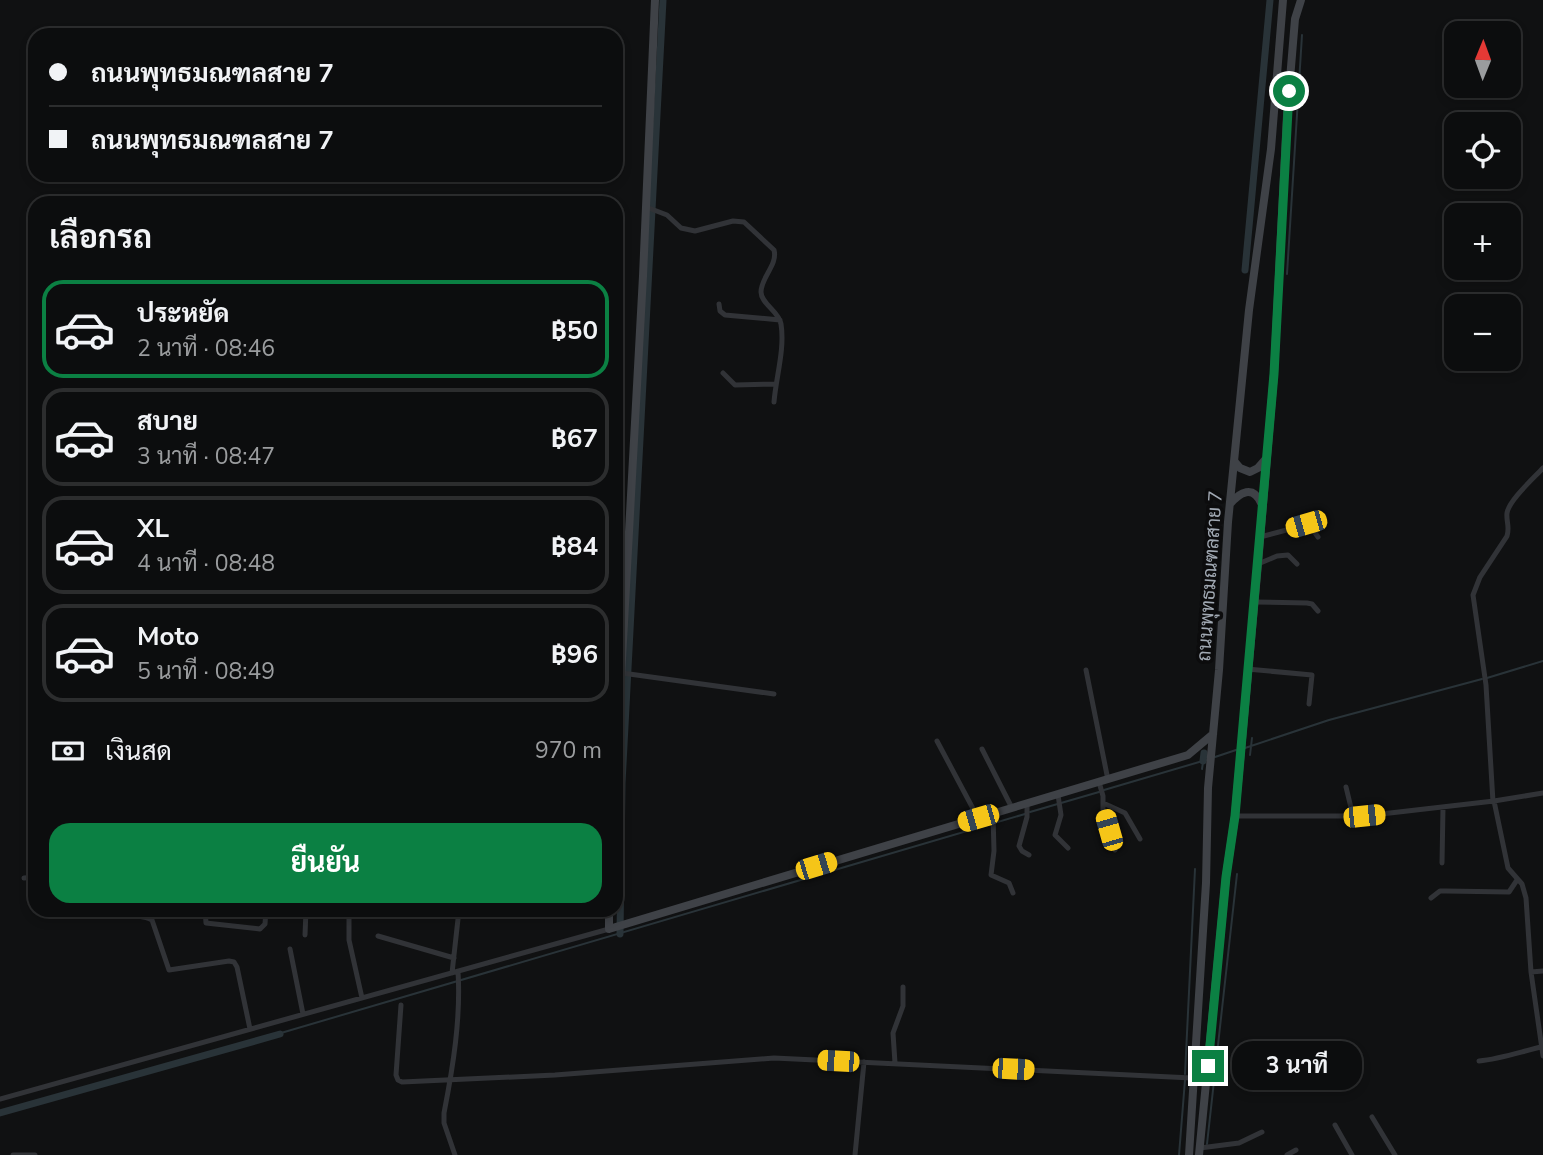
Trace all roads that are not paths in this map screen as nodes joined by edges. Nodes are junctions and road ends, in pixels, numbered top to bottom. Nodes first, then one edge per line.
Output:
1 (655, 0) edge
2 (1278, 0) edge
3 (1283, 0) edge
4 (1295, 0) edge
5 (1301, 0) edge
6 (1296, 12) junction
7 (1282, 13) junction
8 (651, 209) junction
9 (719, 304) dead end
10 (780, 320) junction
11 (723, 373) dead end
12 (775, 384) junction
13 (774, 402) dead end
14 (1265, 460) junction
15 (1235, 462) junction
16 (1543, 468) edge
17 (1230, 504) junction
18 (1262, 505) junction
19 (1260, 537) junction
20 (1318, 537) dead end
21 (1258, 564) junction
22 (1297, 564) dead end
23 (1254, 602) junction
24 (1318, 611) dead end
25 (1247, 669) junction
26 (1086, 670) dead end
27 (627, 674) junction
28 (774, 694) dead end
29 (1309, 704) dead end
30 (623, 709) edge
31 (1213, 734) junction
32 (937, 741) dead end
33 (982, 748) dead end
34 (1103, 783) junction
35 (1346, 787) dead end
36 (1543, 793) edge
37 (1059, 797) junction
38 (1103, 799) junction
39 (1493, 802) junction
40 (1443, 808) junction
41 (1012, 809) junction
42 (1027, 811) junction
43 (1235, 816) junction
44 (993, 817) junction
45 (1353, 817) junction
46 (978, 818) junction
47 (1140, 839) dead end
48 (1068, 848) dead end
49 (1115, 850) dead end
50 (1030, 855) dead end
51 (1442, 863) dead end
52 (24, 878) dead end
53 (28, 878) edge
54 (1517, 880) junction
55 (1013, 893) dead end
56 (1431, 898) dead end
57 (148, 917) edge
58 (206, 917) edge
59 (266, 917) edge
60 (306, 917) edge
61 (349, 917) edge
62 (458, 917) edge
63 (612, 917) edge
64 (617, 927) junction
65 (305, 935) dead end
66 (378, 936) dead end
67 (290, 949) dead end
68 (454, 958) junction
69 (1543, 971) edge
70 (1531, 972) junction
71 (456, 974) junction
72 (903, 987) dead end
73 (362, 998) junction
74 (1543, 1000) edge
75 (1534, 1001) junction
76 (401, 1005) dead end
77 (303, 1014) junction
78 (250, 1029) junction
79 (1541, 1047) junction
80 (1543, 1056) edge
81 (1479, 1061) dead end
82 (864, 1062) junction
83 (895, 1063) junction
84 (1191, 1078) junction
85 (450, 1080) junction
86 (0, 1099) edge
87 (1372, 1117) dead end
88 (1335, 1125) dead end
89 (1262, 1132) dead end
90 (1201, 1150) edge
91 (1296, 1150) dead end
92 (13, 1155) edge
93 (35, 1155) edge
94 (455, 1155) edge
95 (855, 1155) edge
96 (1189, 1155) edge
97 (1287, 1155) edge
98 (1352, 1155) edge
99 (1395, 1155) edge

1 - 8 main road
2 - 7 main road
3 - 7 main road, ถนนพุทธมณฑลสาย 7
4 - 6 main road
5 - 6 main road
6 - 14 main road
7 - 15 main road, ถนนพุทธมณฑลสาย 7
8 - 10 street
8 - 27 main road
9 - 10 street
10 - 12 street
11 - 12 street
12 - 13 street
14 - 15 main road
14 - 18 main road
15 - 17 main road, ถนนพุทธมณฑลสาย 7
16 - 39 street
17 - 18 main road
17 - 31 main road, ถนนพุทธมณฑลสาย 7
18 - 19 main road
19 - 20 street
19 - 21 main road
21 - 22 street
21 - 23 main road
23 - 24 street
23 - 25 main road
25 - 29 street
25 - 43 main road
26 - 34 street
27 - 28 street
27 - 30 main road
31 - 34 main road
31 - 84 main road, ถนนพุทธมณฑลสาย 7
32 - 46 street
33 - 41 street
34 - 37 main road
34 - 38 street
35 - 45 street
36 - 39 street
37 - 42 main road
37 - 48 street
38 - 47 street
38 - 49 street
39 - 40 street
39 - 54 street
40 - 45 street
40 - 51 street
41 - 42 main road
41 - 44 main road
42 - 50 street
43 - 45 street
43 - 90 main road
44 - 46 main road
44 - 55 street
46 - 64 main road
52 - 53 street
54 - 56 street
54 - 70 street
57 - 78 street
58 - 59 street
60 - 65 street
61 - 73 street
62 - 68 street
63 - 64 main road
64 - 71 street
66 - 68 street
67 - 77 street
68 - 71 street
69 - 70 street
70 - 75 street
71 - 73 street
71 - 85 street
72 - 83 street
73 - 77 street
74 - 75 street
75 - 79 street
76 - 85 street
77 - 78 street
78 - 86 street
79 - 80 street
79 - 81 street
82 - 83 street
82 - 85 street
82 - 95 street
83 - 84 street
84 - 96 main road, ถนนพุทธมณฑลสาย 7
85 - 94 street
87 - 99 street
88 - 98 street
89 - 90 street
91 - 97 street
92 - 93 street

